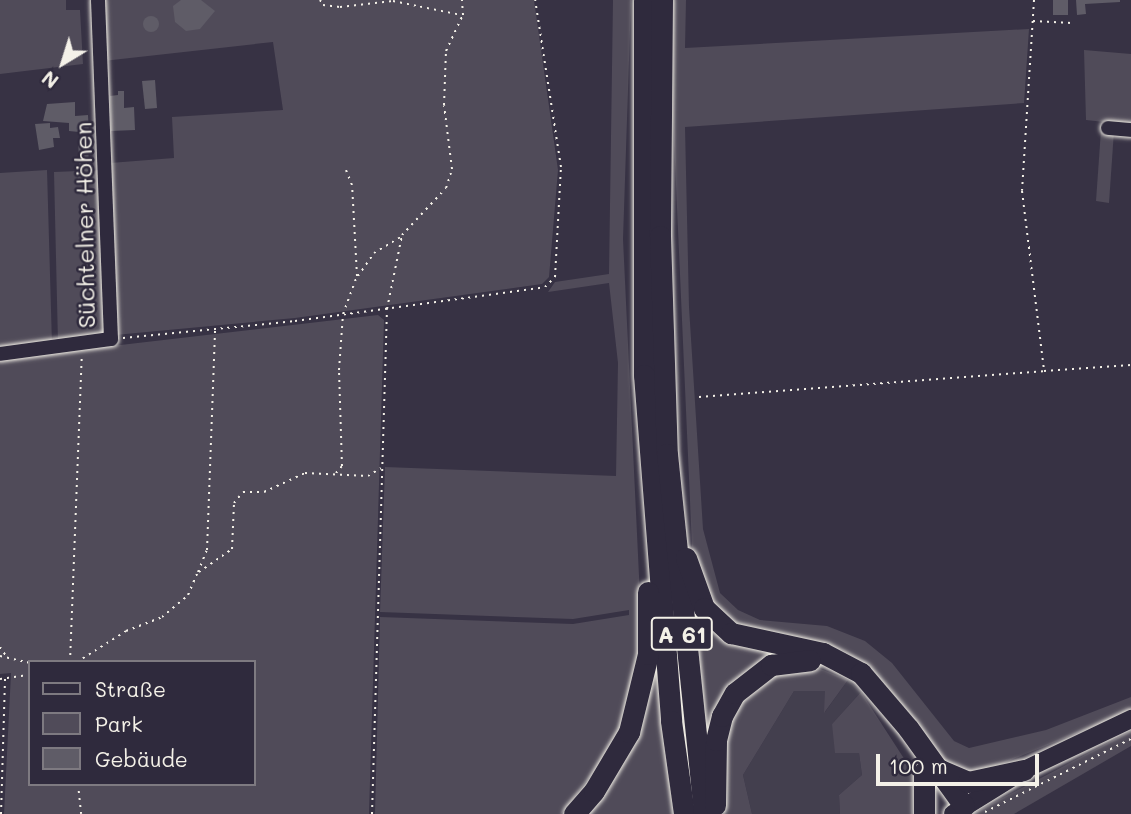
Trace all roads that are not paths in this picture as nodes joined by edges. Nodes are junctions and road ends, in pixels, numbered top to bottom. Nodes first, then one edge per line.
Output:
1 (98, 0) edge
2 (644, 0) edge
3 (662, 0) edge
4 (1108, 128) dead end
5 (1131, 130) edge
6 (0, 354) edge
7 (667, 454) junction
8 (651, 489) junction
9 (1131, 719) edge
10 (931, 770) junction
11 (1024, 770) junction
12 (962, 812) edge
13 (574, 814) edge
14 (684, 814) edge
15 (704, 814) edge
16 (715, 814) edge
17 (924, 814) edge

1 - 6 street, Süchtelner Höhen
2 - 8 highway, A 61
3 - 7 highway, A 61
4 - 5 street
7 - 10 highway
7 - 15 highway, A 61
8 - 13 highway
8 - 14 highway, A 61
9 - 11 main road
10 - 11 highway
10 - 12 highway
10 - 16 highway
10 - 17 highway
11 - 12 main road

